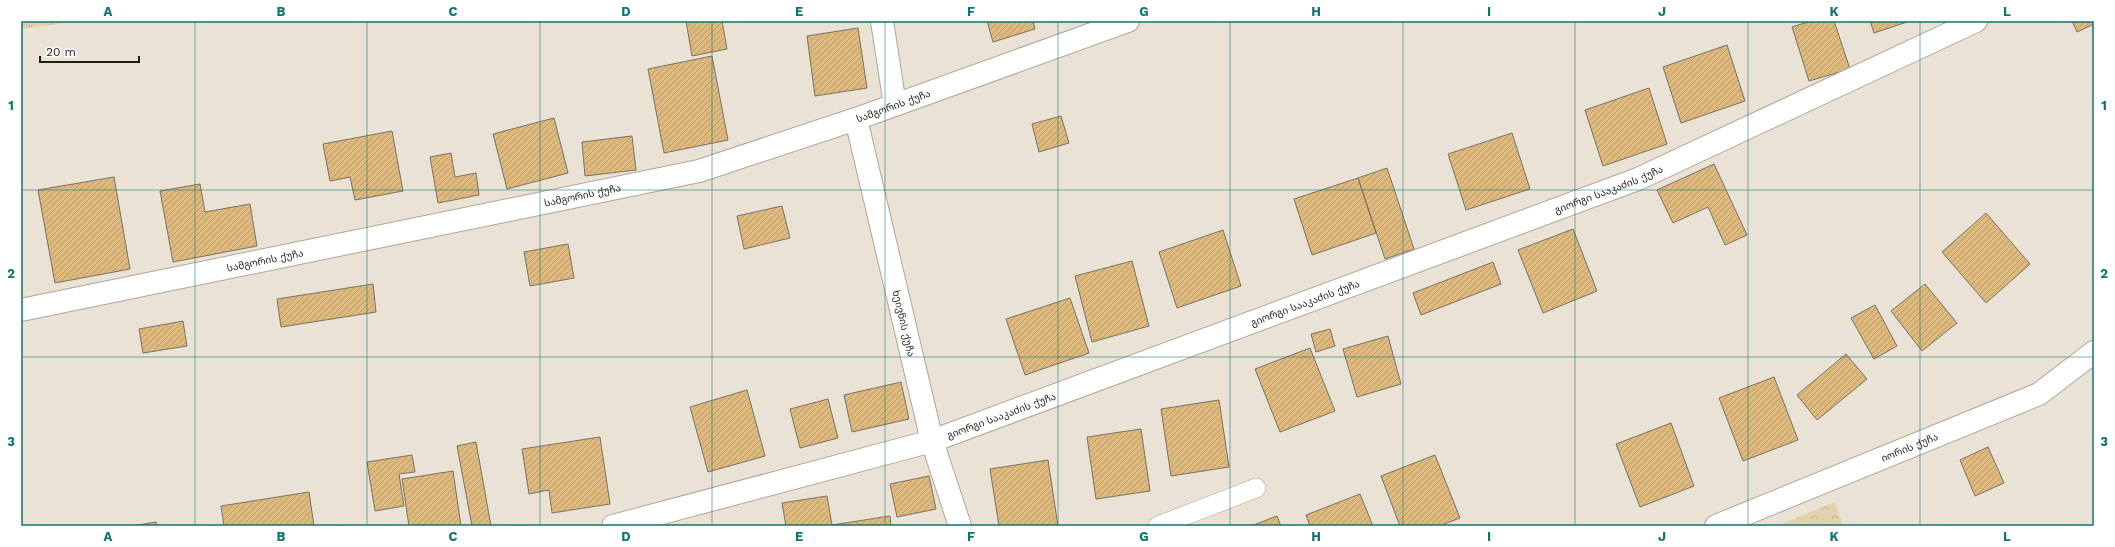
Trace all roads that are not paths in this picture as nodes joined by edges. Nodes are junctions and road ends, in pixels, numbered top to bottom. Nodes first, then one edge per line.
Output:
1 (882, 21) edge
2 (1128, 21) edge
3 (1976, 21) edge
4 (895, 105) junction
5 (856, 120) junction
6 (21, 310) edge
7 (2094, 352) edge
8 (932, 441) junction
9 (1256, 488) dead end
10 (613, 526) edge
11 (960, 526) edge
12 (1158, 526) edge
13 (1716, 526) edge

1 - 4 street
2 - 4 street, სამგორის ქუჩა
3 - 8 street, გიორგი სააკაძის ქუჩა
4 - 5 street, სამგორის ქუჩა
5 - 6 street, სამგორის ქუჩა
5 - 8 street, ხეივნის ქუჩა
7 - 13 street, იორის ქუჩა
8 - 10 street, გიორგი სააკაძის ქუჩა
8 - 11 street, ხეივნის ქუჩა
9 - 12 lane

